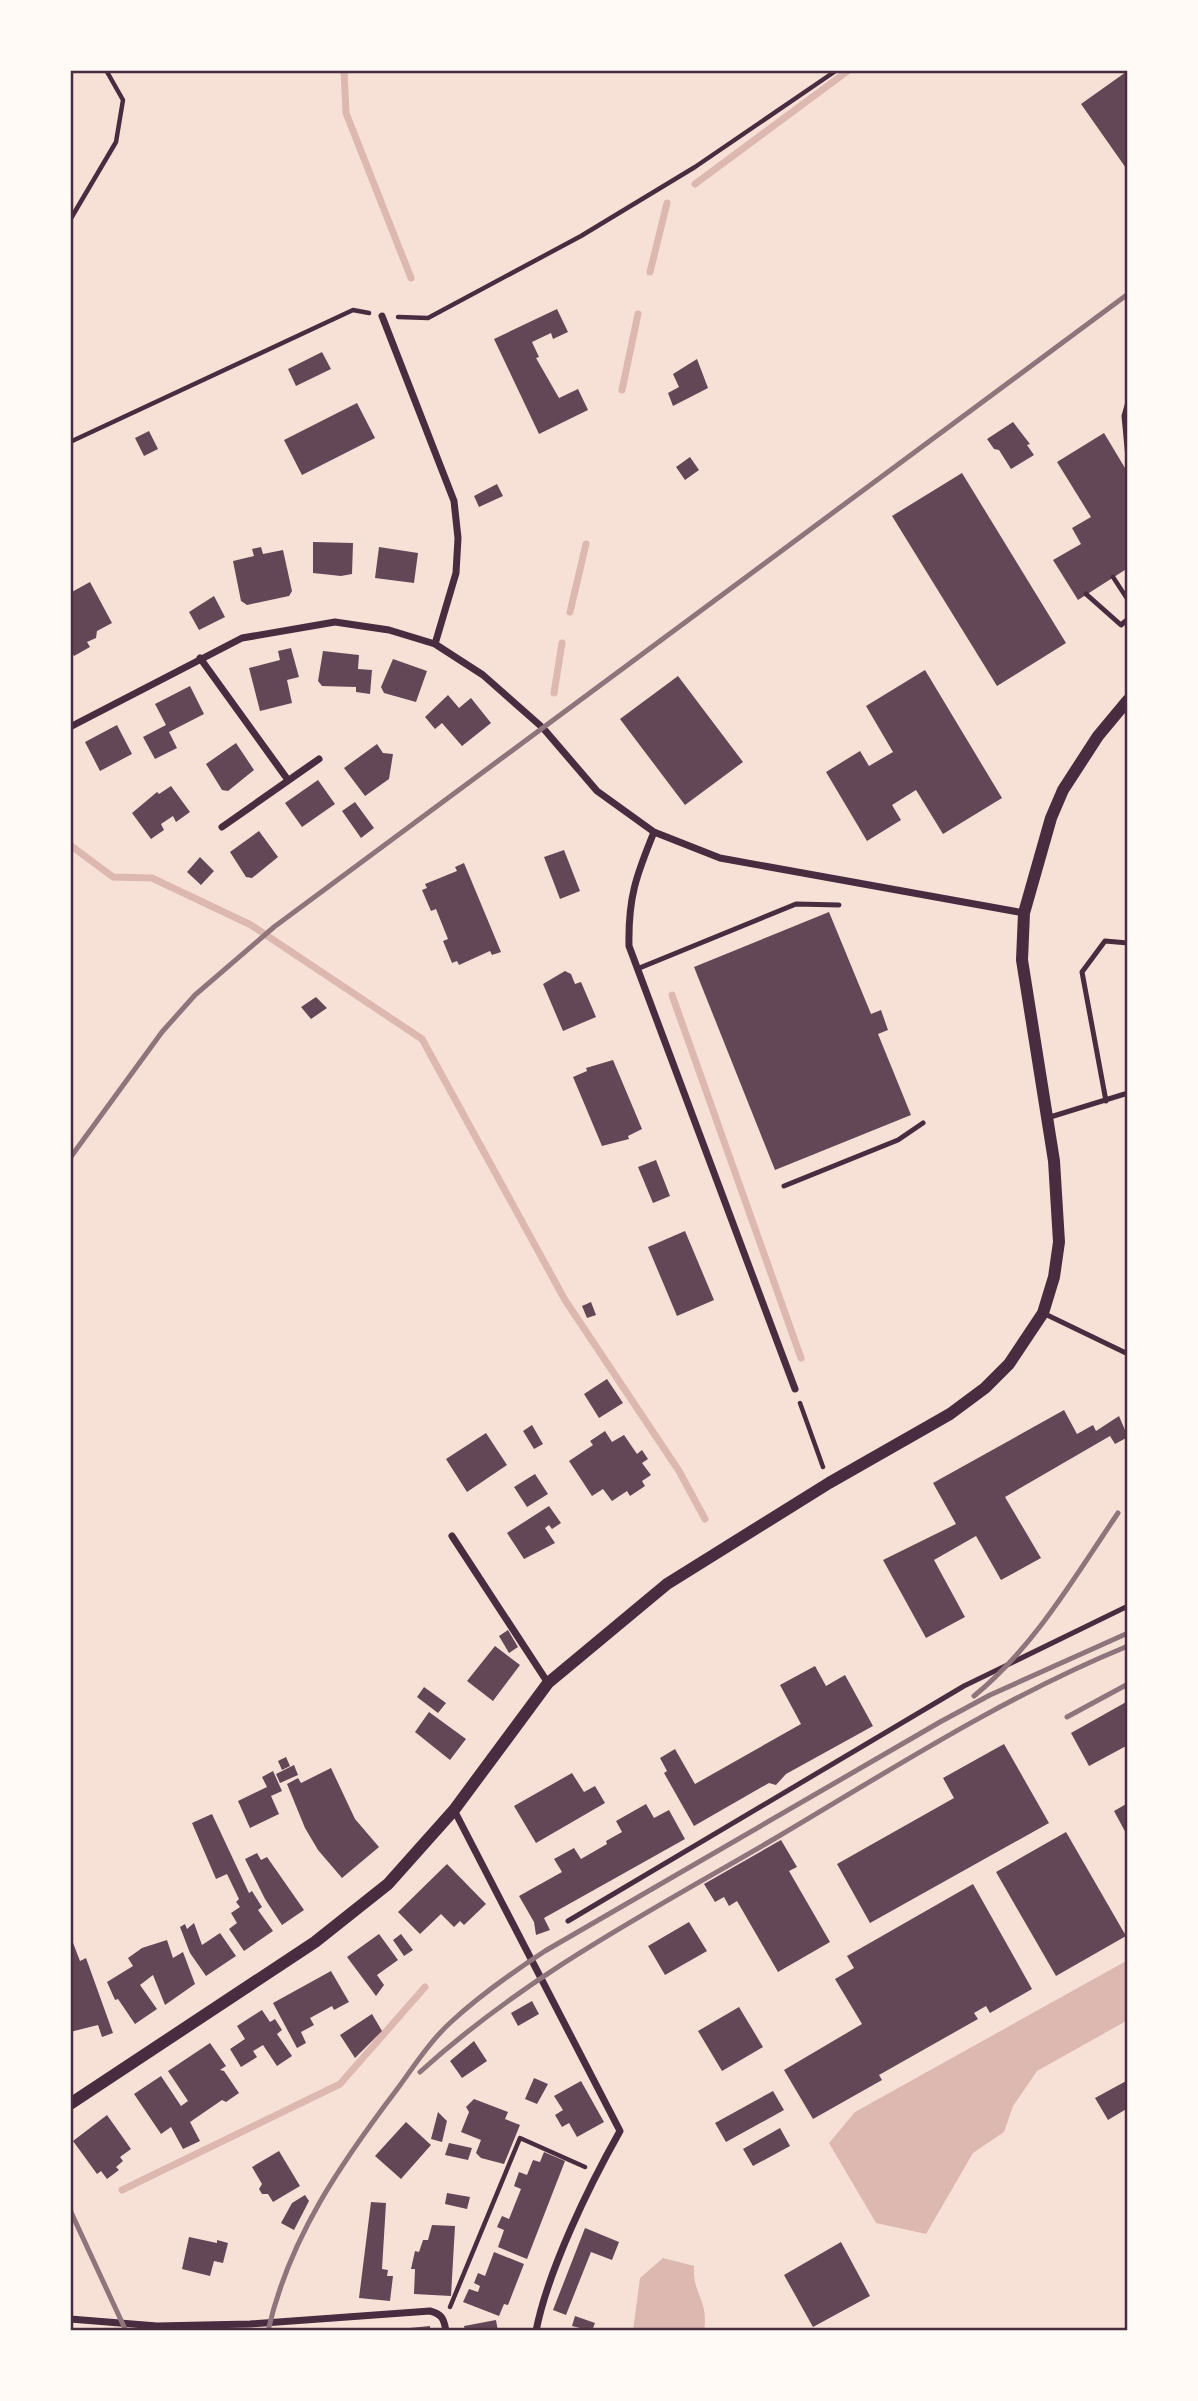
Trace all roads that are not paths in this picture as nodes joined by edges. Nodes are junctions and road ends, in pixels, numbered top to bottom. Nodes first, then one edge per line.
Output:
1 (382, 316) road end
2 (1128, 402) edge
3 (1128, 458) edge
4 (1086, 594) dead end
5 (1128, 619) edge
6 (435, 644) junction
7 (200, 658) junction
8 (1128, 700) edge
9 (70, 727) edge
10 (319, 759) dead end
11 (288, 780) junction
12 (222, 827) dead end
13 (654, 832) junction
14 (839, 905) dead end
15 (1024, 913) junction
16 (1128, 943) edge
17 (637, 969) junction
18 (1128, 1093) edge
19 (1106, 1101) junction
20 (1047, 1118) junction
21 (923, 1123) dead end
22 (785, 1186) dead end
23 (1042, 1313) junction
24 (1128, 1354) edge
25 (795, 1388) road end
26 (452, 1536) dead end
27 (1128, 1606) edge
28 (548, 1683) junction
29 (454, 1810) junction
30 (568, 1921) dead end
31 (70, 2104) edge
32 (70, 2319) edge
33 (446, 2331) edge
34 (536, 2331) edge

1 - 6 street
2 - 3 lane
4 - 5 lane
6 - 7 street
6 - 13 street
7 - 9 street
7 - 11 street
8 - 15 street
10 - 11 street
11 - 12 street
13 - 15 street
13 - 17 street
14 - 17 lane
15 - 20 street
16 - 19 lane
17 - 25 street
18 - 19 lane
19 - 20 lane
20 - 23 street
21 - 22 lane
23 - 24 lane
23 - 28 street
26 - 28 street
27 - 30 lane
28 - 29 street
29 - 31 street
29 - 34 street
32 - 33 street

